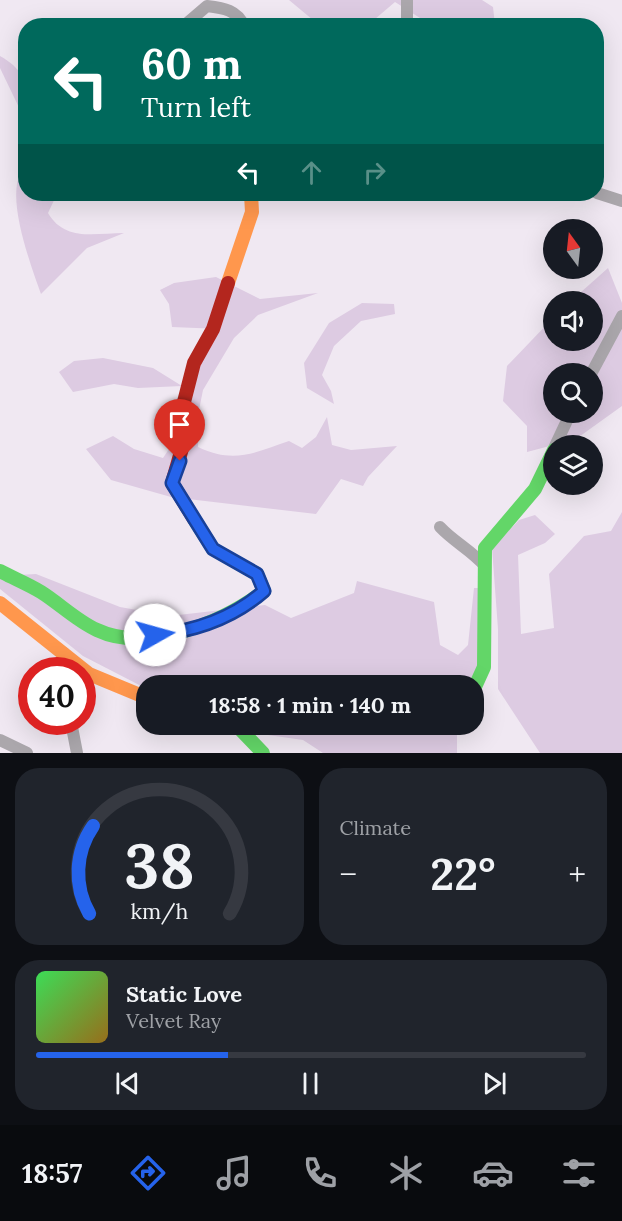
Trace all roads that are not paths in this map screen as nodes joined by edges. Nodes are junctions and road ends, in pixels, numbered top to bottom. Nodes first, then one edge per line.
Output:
1 (407, 0) edge
2 (193, 18) edge
3 (241, 18) edge
4 (407, 18) edge
5 (604, 195) edge
6 (251, 201) edge
7 (622, 201) edge
8 (622, 316) edge
9 (597, 363) edge
10 (543, 472) edge
11 (440, 527) dead end
12 (485, 566) junction
13 (0, 571) edge
14 (0, 603) edge
15 (64, 653) junction
16 (63, 657) edge
17 (480, 675) edge
18 (136, 693) edge
19 (74, 735) edge
20 (246, 735) edge
21 (0, 740) edge
22 (27, 753) edge
23 (77, 753) edge
24 (263, 753) edge

1 - 4 street
2 - 3 street
5 - 7 street
6 - 13 street
8 - 9 street
10 - 12 street
11 - 12 street
12 - 17 street
14 - 15 street
15 - 16 street
15 - 18 street
19 - 23 street
20 - 24 street
21 - 22 street

